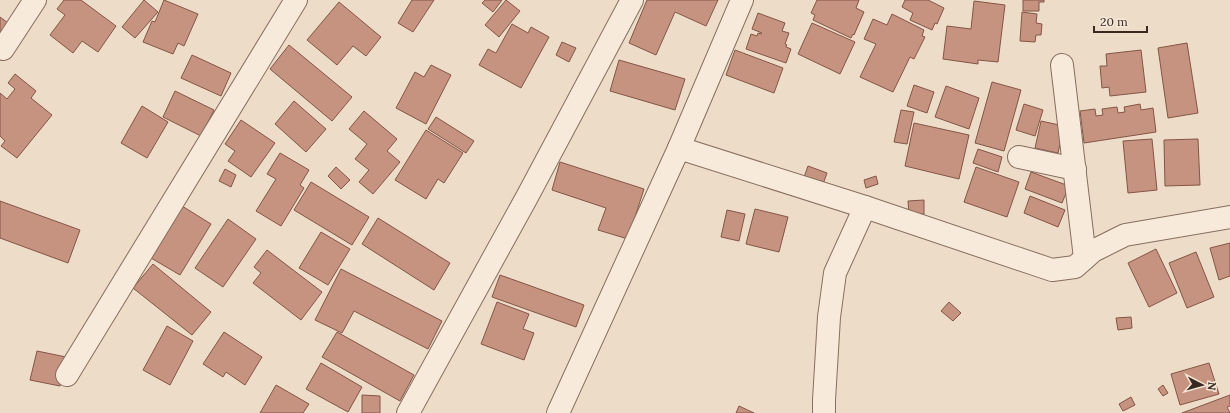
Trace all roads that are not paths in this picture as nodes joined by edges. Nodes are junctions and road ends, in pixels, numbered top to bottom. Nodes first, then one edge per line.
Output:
1 (35, 0) edge
2 (296, 0) edge
3 (632, 0) edge
4 (742, 0) edge
5 (3, 49) dead end
6 (1062, 65) dead end
7 (679, 148) junction
8 (1019, 157) dead end
9 (1075, 169) junction
10 (865, 207) junction
11 (1230, 217) edge
12 (1085, 258) junction
13 (68, 375) dead end
14 (408, 413) edge
15 (558, 413) edge
16 (824, 413) edge

1 - 5 street
2 - 13 street
3 - 14 street
4 - 7 street
6 - 9 street
7 - 10 street
7 - 15 street
8 - 9 street
9 - 12 street
10 - 12 street
10 - 16 street
11 - 12 street

